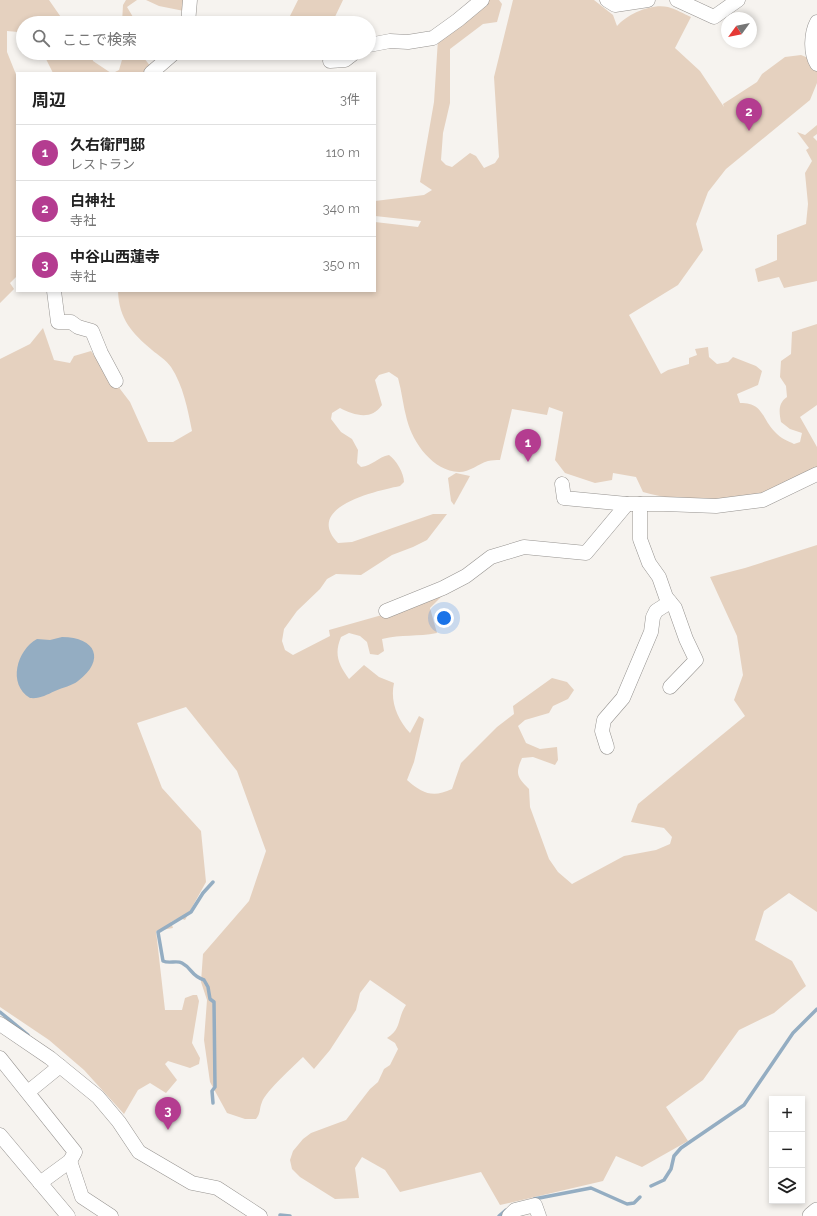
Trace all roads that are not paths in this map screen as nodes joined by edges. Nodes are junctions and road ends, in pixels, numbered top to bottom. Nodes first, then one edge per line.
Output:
1 (190, 0) edge
2 (482, 0) edge
3 (607, 0) edge
4 (648, 0) edge
5 (676, 0) edge
6 (738, 0) edge
7 (189, 16) edge
8 (817, 22) edge
9 (376, 43) edge
10 (166, 60) edge
11 (345, 60) edge
12 (330, 61) dead end
13 (817, 64) edge
14 (153, 72) edge
15 (54, 292) edge
16 (116, 381) dead end
17 (817, 474) edge
18 (562, 484) dead end
19 (634, 504) junction
20 (670, 602) junction
21 (386, 611) dead end
22 (670, 687) dead end
23 (607, 747) dead end
24 (0, 1024) edge
25 (0, 1058) edge
26 (60, 1066) junction
27 (28, 1092) junction
28 (2, 1143) edge
29 (70, 1161) junction
30 (40, 1183) junction
31 (817, 1210) edge
32 (68, 1216) edge
33 (111, 1216) edge
34 (260, 1216) edge
35 (509, 1216) edge
36 (539, 1216) edge
37 (811, 1216) edge

1 - 7 street
2 - 9 street
3 - 4 street
5 - 6 street
8 - 13 street
10 - 14 street
11 - 12 street
15 - 16 street
17 - 19 street
18 - 19 street
19 - 20 street
19 - 21 street
20 - 22 street
20 - 23 street
24 - 26 street
25 - 27 street
26 - 27 street
26 - 34 street
27 - 29 street
28 - 30 street
29 - 30 street
29 - 33 street
30 - 32 street
31 - 37 street
35 - 36 street

